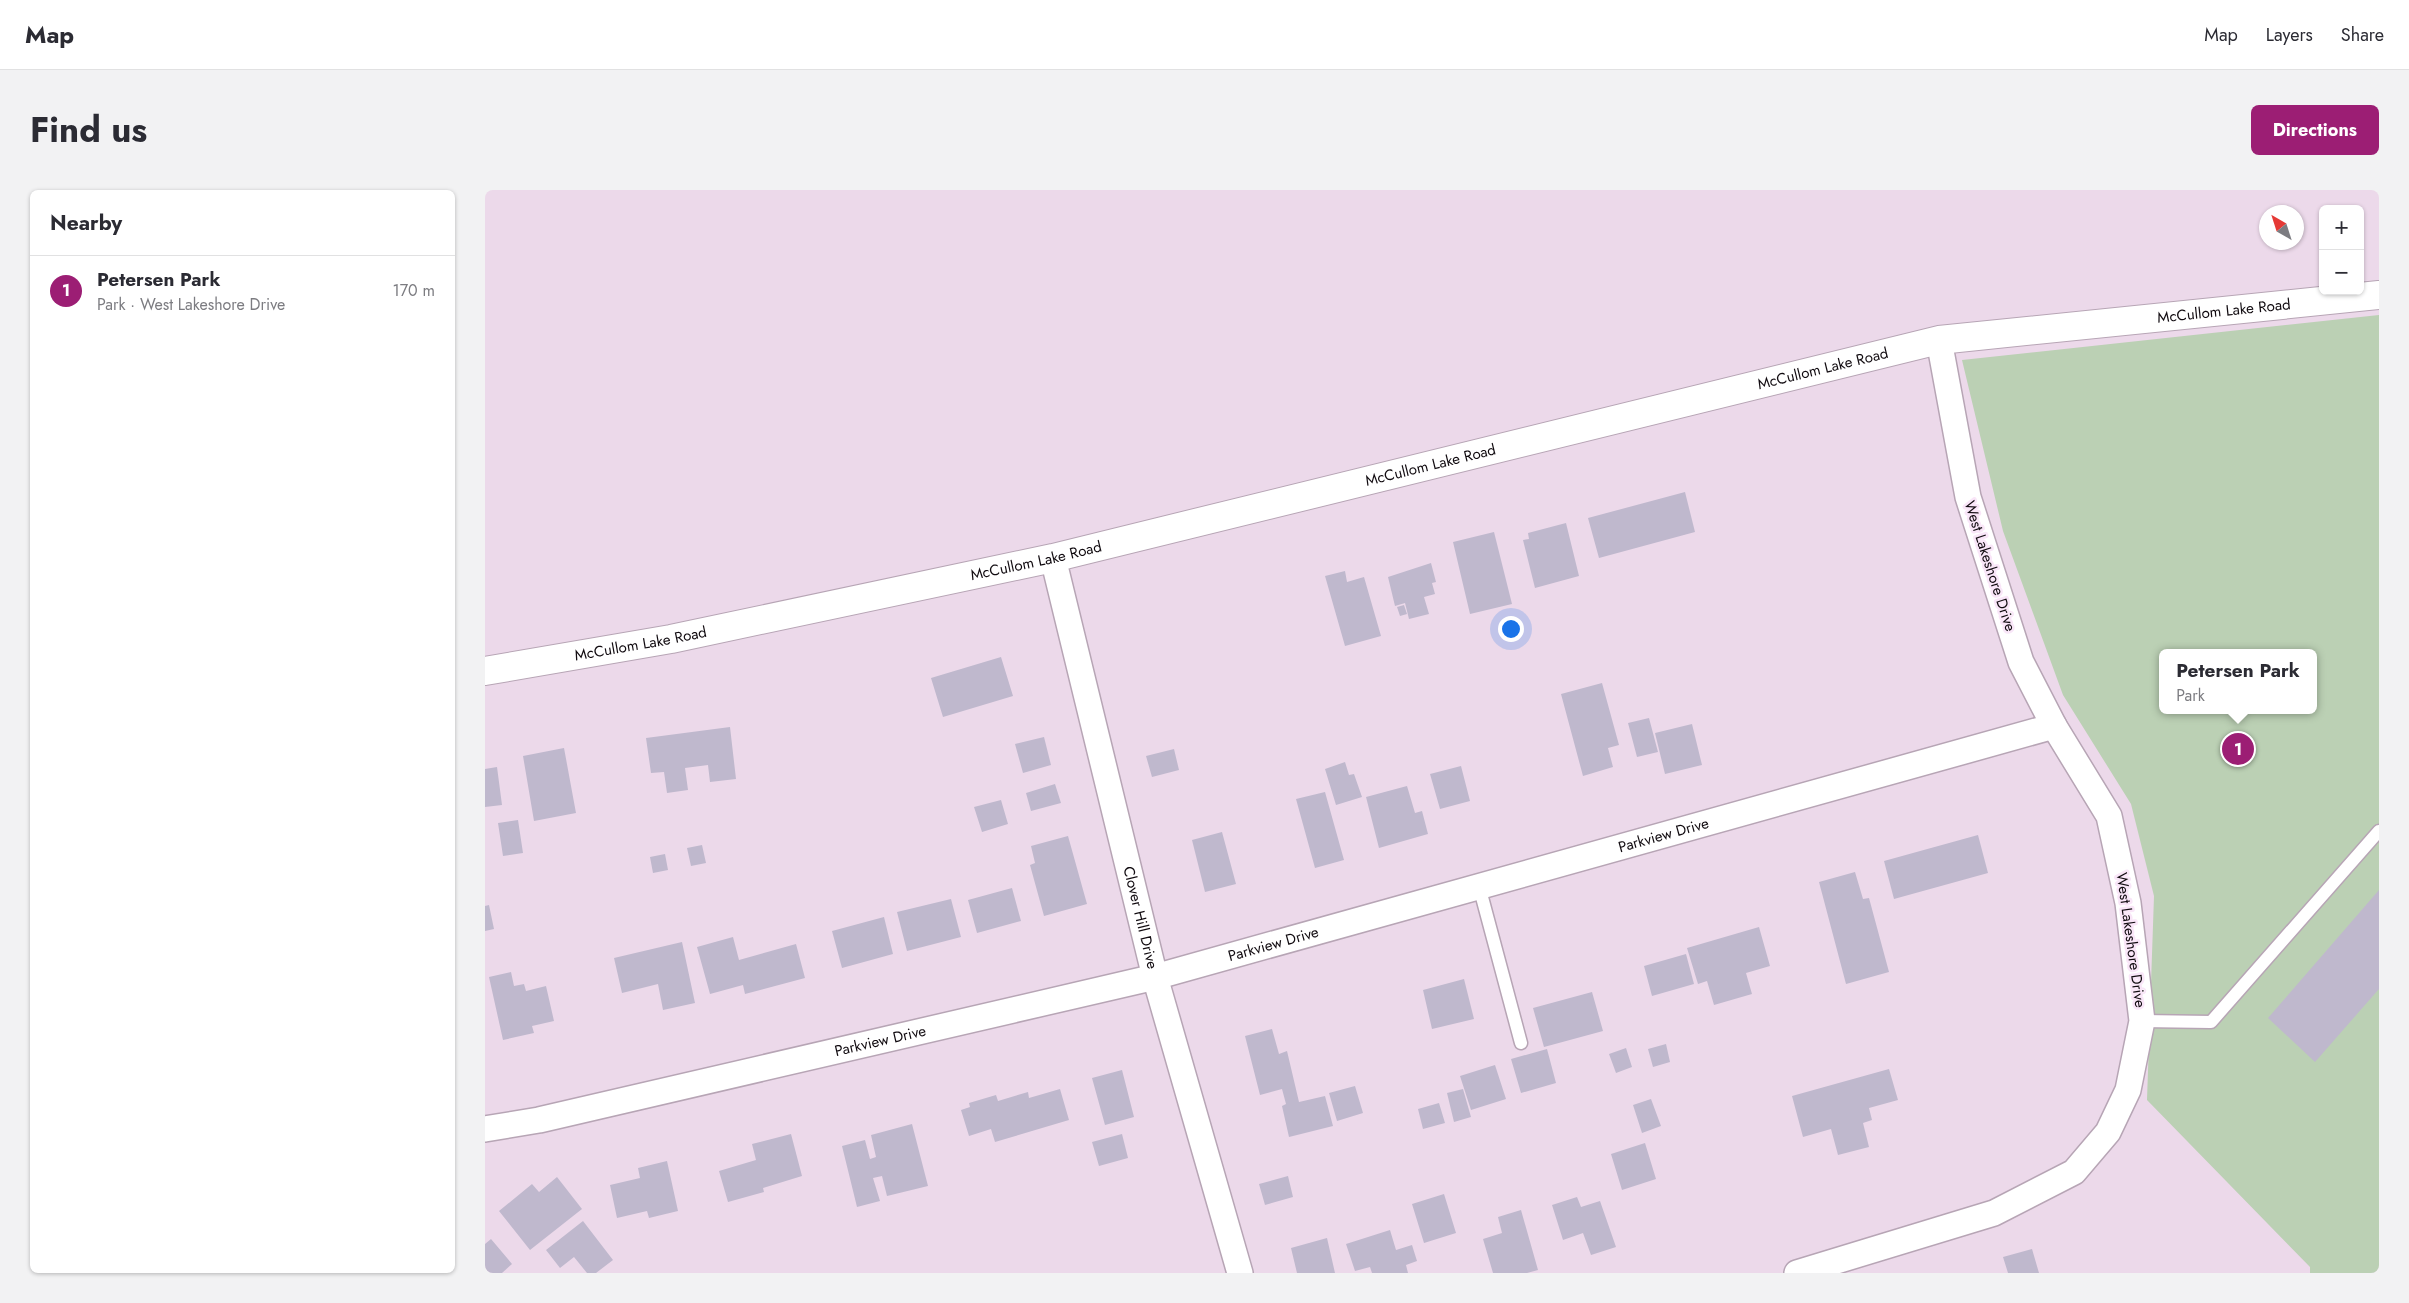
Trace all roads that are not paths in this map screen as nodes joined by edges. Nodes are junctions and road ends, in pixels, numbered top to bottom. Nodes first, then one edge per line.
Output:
1 (2379, 295) edge
2 (1939, 340) junction
3 (1053, 558) junction
4 (485, 671) edge
5 (2054, 726) junction
6 (2379, 831) edge
7 (1479, 886) junction
8 (1155, 977) junction
9 (2142, 1021) junction
10 (1521, 1043) dead end
11 (485, 1129) edge
12 (1240, 1273) edge
13 (1797, 1273) edge

1 - 2 street, McCullom Lake Road
2 - 3 street, McCullom Lake Road
2 - 5 street, West Lakeshore Drive
3 - 4 street, McCullom Lake Road
3 - 8 street, Clover Hill Drive
5 - 7 street, Parkview Drive
5 - 9 street, West Lakeshore Drive
6 - 9 lane
7 - 8 street, Parkview Drive
7 - 10 lane
8 - 11 street, Parkview Drive
8 - 12 street, Clover Hill Drive
9 - 13 street, West Lakeshore Drive

